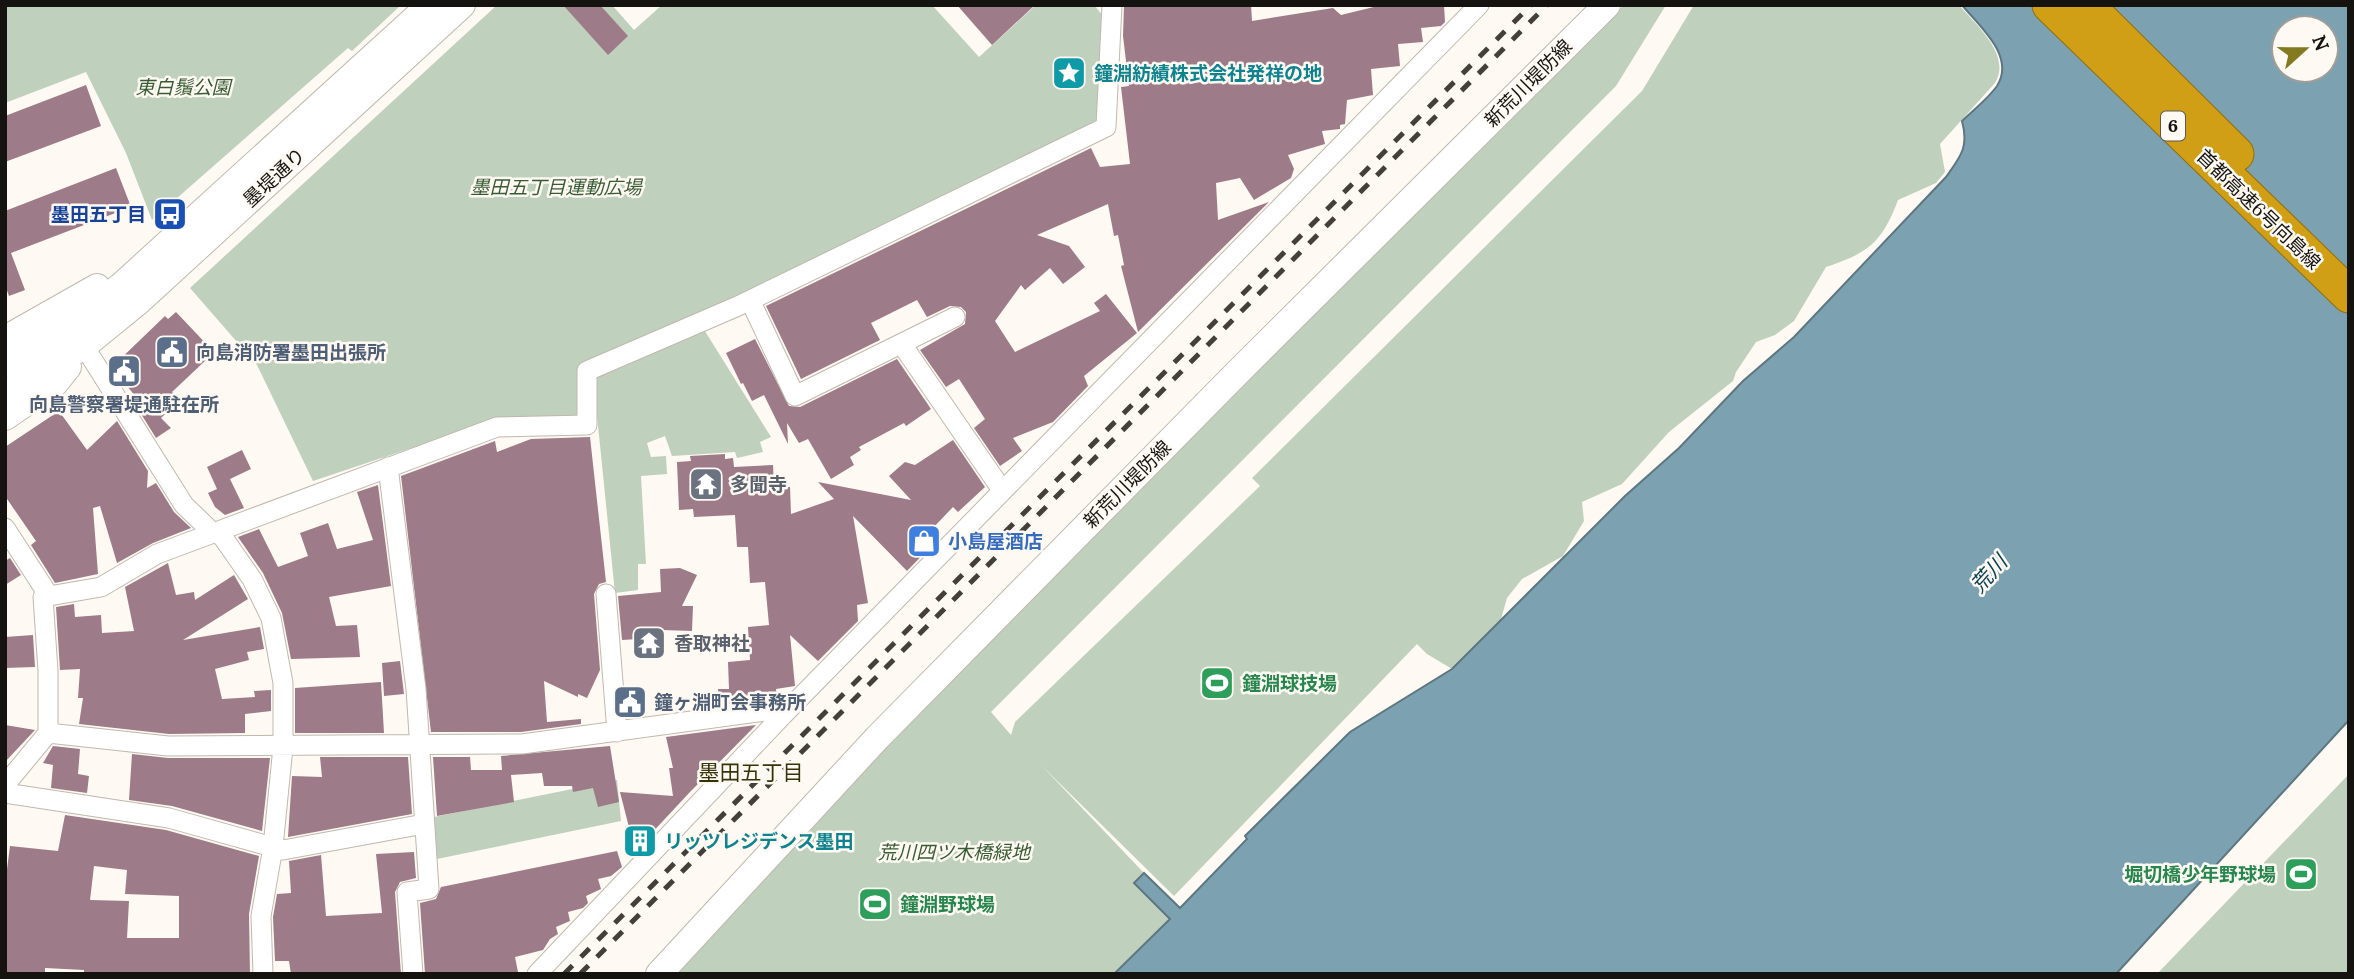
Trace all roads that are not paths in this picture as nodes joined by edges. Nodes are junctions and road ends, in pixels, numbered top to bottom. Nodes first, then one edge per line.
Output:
1 (430, 5) edge
2 (462, 5) edge
3 (1112, 5) edge
4 (1479, 5) edge
5 (1607, 5) edge
6 (2050, 5) edge
7 (2086, 5) edge
8 (2305, 239) junction
9 (151, 258) junction
10 (2349, 266) edge
11 (2349, 297) edge
12 (750, 300) junction
13 (955, 317) dead end
14 (5, 339) edge
15 (903, 345) junction
16 (84, 346) junction
17 (5, 364) edge
18 (5, 394) edge
19 (5, 417) edge
20 (388, 467) junction
21 (1002, 490) junction
22 (5, 528) edge
23 (212, 532) junction
24 (606, 593) dead end
25 (43, 597) dead end
26 (783, 715) junction
27 (617, 732) junction
28 (48, 733) junction
29 (418, 746) junction
30 (283, 747) junction
31 (5, 785) edge
32 (5, 793) edge
33 (424, 824) junction
34 (273, 848) junction
35 (263, 974) edge
36 (413, 974) edge
37 (537, 974) edge
38 (659, 974) edge

1 - 9 main road, 墨堤通り
2 - 16 main road, 墨堤通り
3 - 12 street
4 - 21 street
5 - 38 main road, 新荒川堤防線
6 - 8 highway, 首都高速6号向島線 / 6
7 - 8 highway, 首都高速6号向島線 / 6
8 - 10 highway
8 - 11 highway, 首都高速6号向島線 / 6
9 - 14 main road, 墨堤通り
9 - 17 main road, 墨堤通り
12 - 15 street
12 - 20 street
13 - 15 street
15 - 21 street
16 - 18 main road, 墨堤通り
16 - 19 main road, 墨堤通り
16 - 23 street
20 - 23 street
20 - 29 street
21 - 26 street
22 - 23 street
23 - 30 street
24 - 27 street
25 - 28 street
26 - 27 street
26 - 37 street
27 - 29 street
28 - 30 street
28 - 31 street
29 - 30 street
29 - 33 street
30 - 34 street
32 - 34 street
33 - 34 street
33 - 36 street
34 - 35 street

